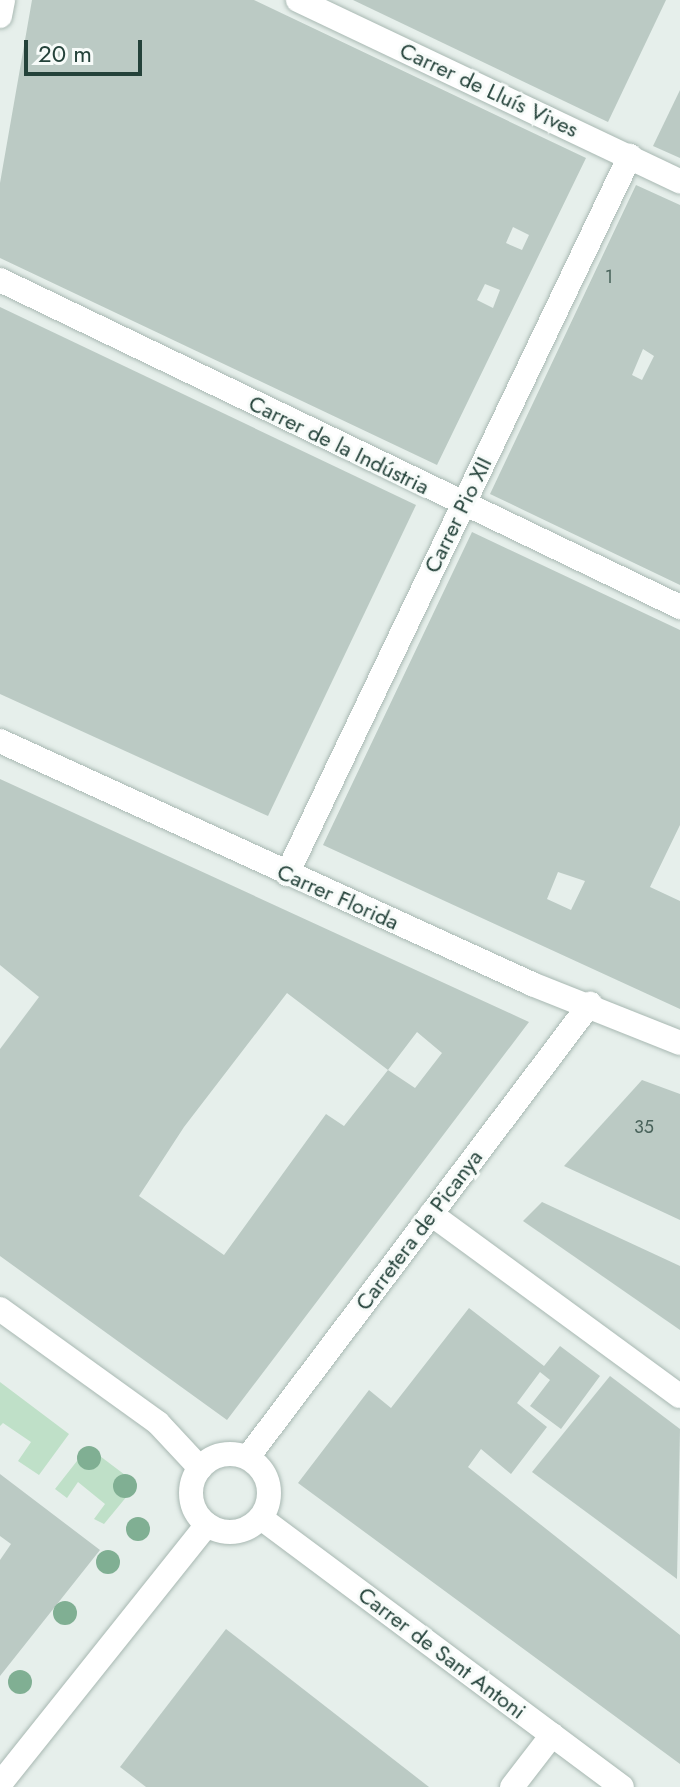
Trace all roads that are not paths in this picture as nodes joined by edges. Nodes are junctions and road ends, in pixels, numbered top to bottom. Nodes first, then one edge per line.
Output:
1 (3, 0) edge
2 (298, 0) edge
3 (0, 16) edge
4 (630, 156) junction
5 (680, 181) edge
6 (0, 280) edge
7 (463, 505) junction
8 (680, 607) edge
9 (0, 741) edge
10 (287, 874) junction
11 (590, 1004) junction
12 (680, 1043) edge
13 (431, 1214) junction
14 (3, 1316) edge
15 (680, 1396) edge
16 (248, 1457) junction
17 (200, 1468) junction
18 (261, 1518) junction
19 (207, 1525) junction
20 (552, 1735) junction
21 (0, 1784) edge
22 (512, 1787) edge
23 (622, 1787) edge

1 - 3 street
2 - 4 street, Carrer de Lluís Vives
4 - 5 street, Carrer de Lluís Vives
4 - 7 street, Carrer Pio XII
6 - 7 street, Carrer de la Indústria
7 - 8 street, Carrer de la Indústria
7 - 10 street, Carrer Pio XII
9 - 10 street, Carrer Florida
10 - 11 street, Carrer Florida
11 - 12 street, Carrer Florida
11 - 13 street, Carretera de Picanya
13 - 15 street
13 - 16 street, Carretera de Picanya
14 - 17 street
16 - 17 street
16 - 18 street
17 - 19 street
18 - 19 street
18 - 20 street, Carrer de Sant Antoni
19 - 21 street
20 - 22 street
20 - 23 street, Carrer de Sant Antoni

